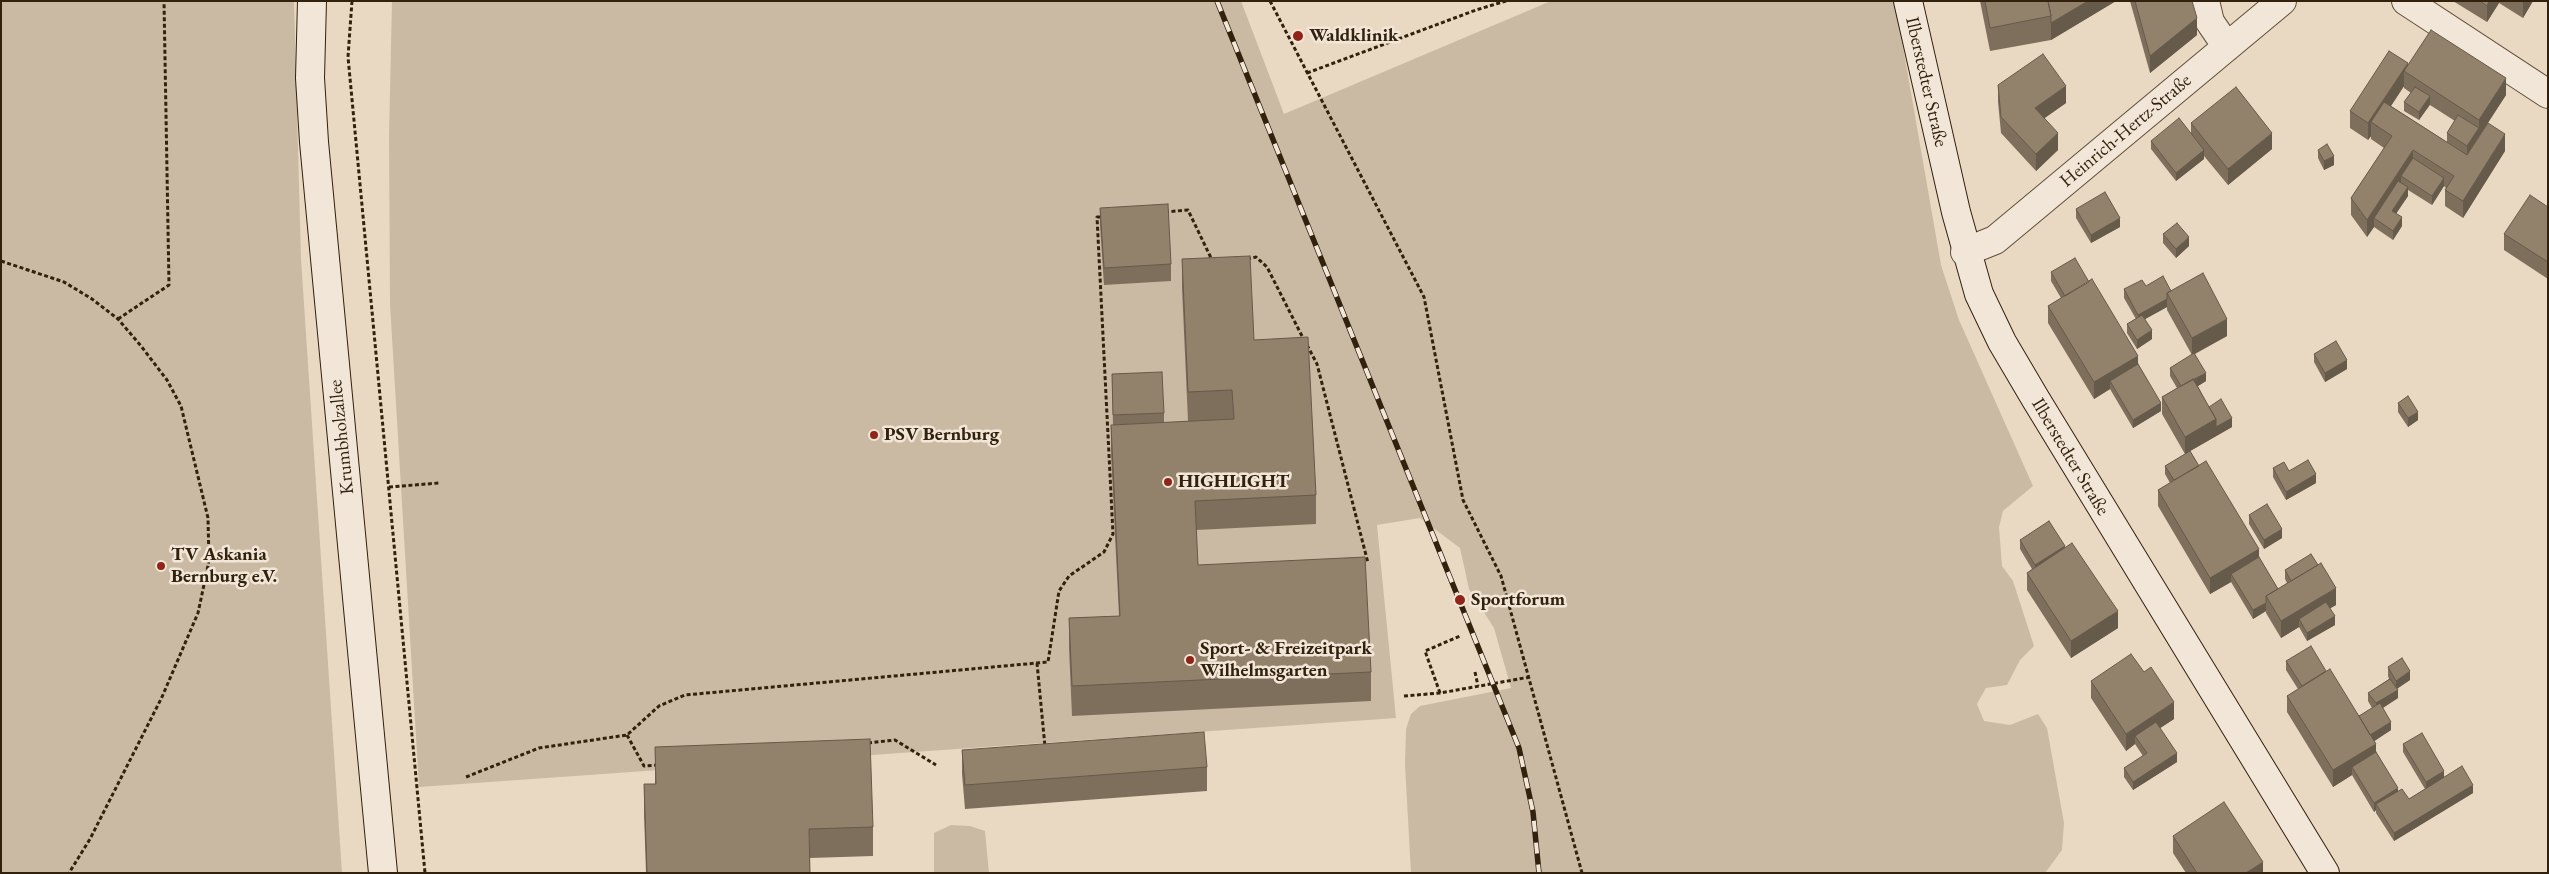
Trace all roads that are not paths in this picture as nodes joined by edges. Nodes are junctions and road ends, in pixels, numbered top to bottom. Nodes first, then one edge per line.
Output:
1 (312, 1) edge
2 (1908, 1) edge
3 (2205, 1) edge
4 (2282, 1) edge
5 (2406, 1) edge
6 (2227, 47) junction
7 (2548, 94) edge
8 (1965, 252) junction
9 (383, 873) edge
10 (2325, 873) edge

1 - 9 street, Krumbholzallee
2 - 8 street, Ilberstedter Straße
3 - 6 street
4 - 6 street, Heinrich-Hertz-Straße
5 - 7 street
6 - 8 street, Heinrich-Hertz-Straße
8 - 10 street, Ilberstedter Straße

